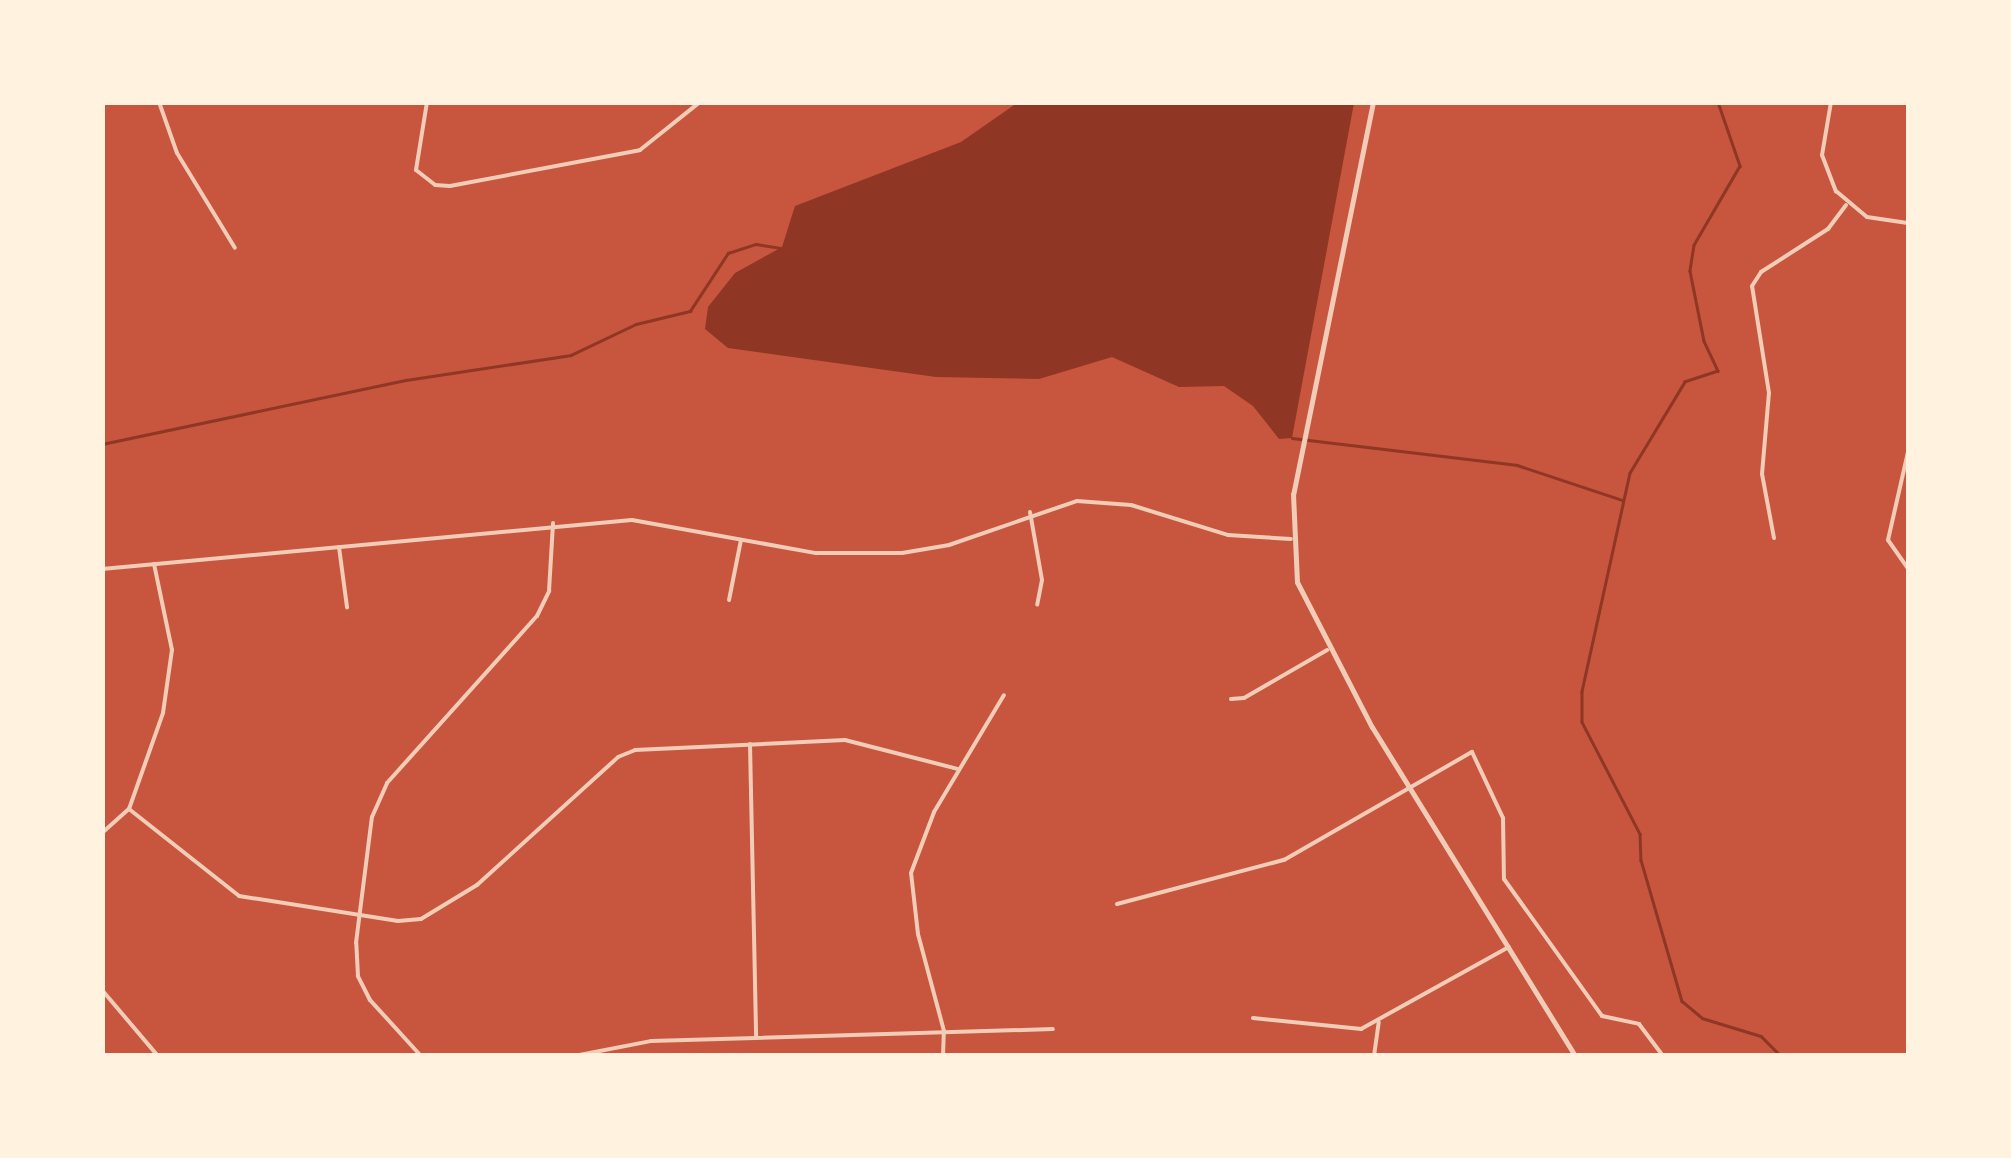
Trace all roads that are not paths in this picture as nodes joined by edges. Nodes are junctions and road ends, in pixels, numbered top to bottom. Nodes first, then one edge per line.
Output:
1 (158, 102) edge
2 (427, 102) edge
3 (700, 102) edge
4 (1372, 102) edge
5 (1831, 102) edge
6 (1846, 102) edge
7 (1881, 102) edge
8 (1846, 205) junction
9 (1908, 224) edge
10 (235, 248) dead end
11 (1908, 452) edge
12 (1030, 512) junction
13 (553, 523) junction
14 (1774, 538) dead end
15 (1291, 539) junction
16 (741, 540) junction
17 (339, 546) junction
18 (154, 564) junction
19 (1908, 569) edge
20 (102, 570) edge
21 (729, 600) dead end
22 (1037, 605) dead end
23 (347, 607) dead end
24 (1328, 650) junction
25 (1004, 695) dead end
26 (1231, 699) dead end
27 (750, 744) junction
28 (958, 769) junction
29 (1408, 786) junction
30 (129, 809) junction
31 (102, 833) edge
32 (1117, 904) dead end
33 (360, 919) junction
34 (1510, 947) junction
35 (102, 990) edge
36 (1253, 1018) dead end
37 (1379, 1022) junction
38 (1053, 1029) dead end
39 (944, 1032) junction
40 (756, 1037) junction
41 (158, 1056) edge
42 (421, 1056) edge
43 (574, 1056) edge
44 (943, 1056) edge
45 (1374, 1056) edge
46 (1574, 1056) edge
47 (1663, 1056) edge

1 - 10 street
2 - 3 street
4 - 15 street
5 - 8 street
6 - 7 street
8 - 9 street
8 - 14 street
11 - 19 street
12 - 15 street
12 - 16 street
12 - 22 street
13 - 16 street
13 - 17 street
13 - 33 street
15 - 24 street
16 - 21 street
17 - 18 street
17 - 23 street
18 - 20 street
18 - 30 street
24 - 26 street
24 - 29 street
25 - 28 street
27 - 28 street
27 - 33 street
27 - 40 street
28 - 39 street
29 - 32 street
29 - 34 street
29 - 47 street
30 - 31 street
30 - 33 street
33 - 42 street
34 - 37 street
34 - 46 street
35 - 41 street
36 - 37 street
37 - 45 street
38 - 39 street
39 - 40 street
39 - 44 street
40 - 43 street

